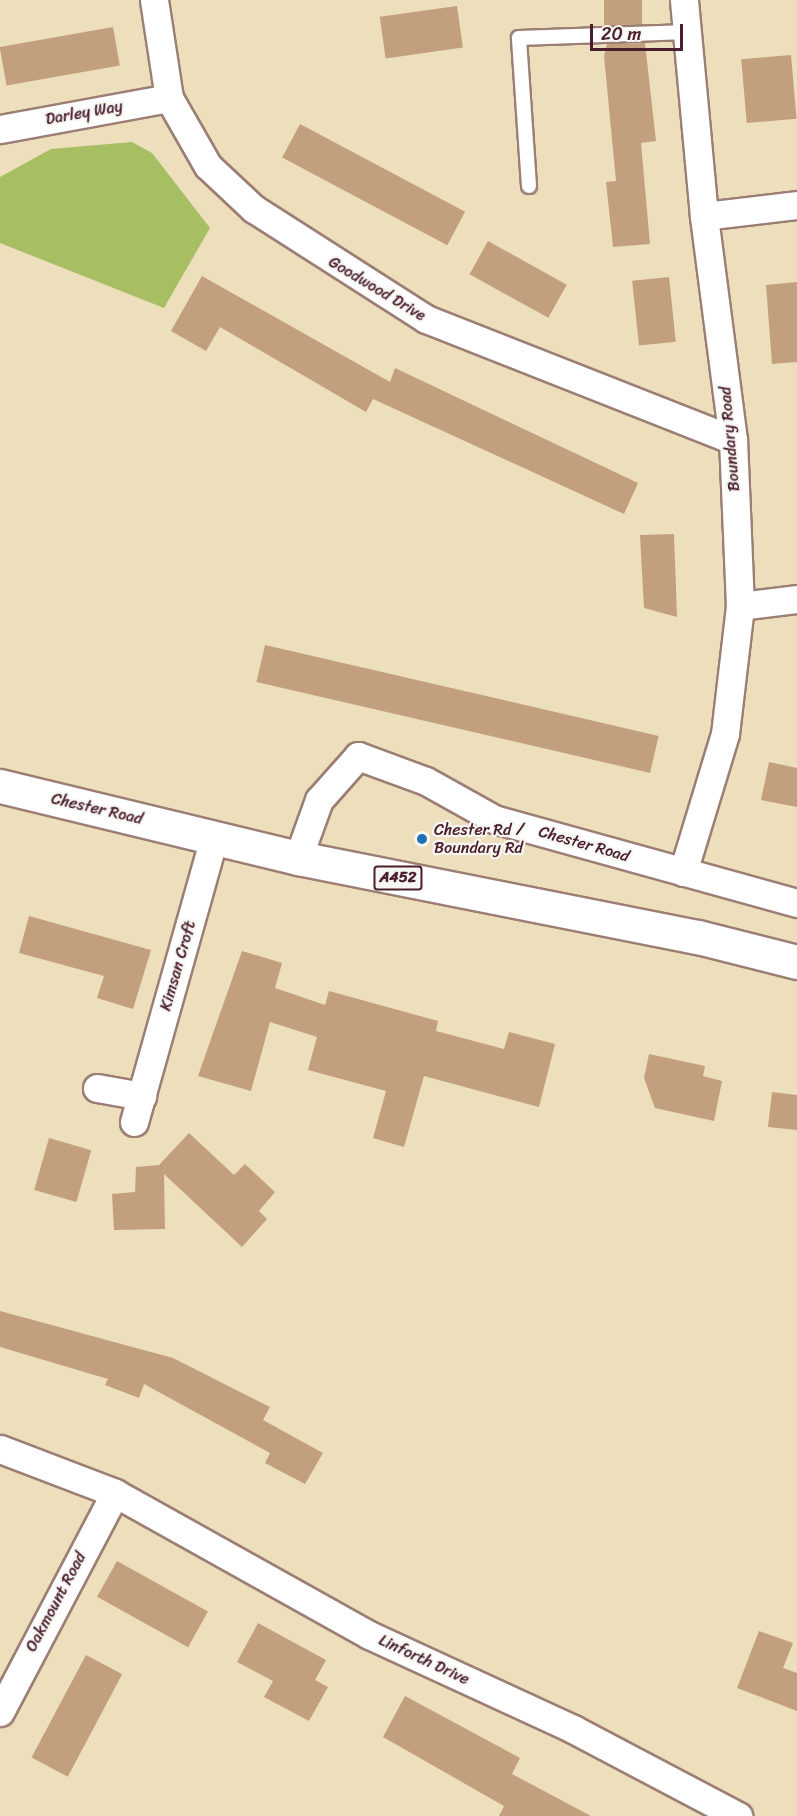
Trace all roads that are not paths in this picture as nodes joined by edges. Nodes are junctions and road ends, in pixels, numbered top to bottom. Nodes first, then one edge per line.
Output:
1 (153, 0) edge
2 (684, 0) edge
3 (688, 32) junction
4 (169, 98) junction
5 (0, 129) edge
6 (529, 186) dead end
7 (797, 205) edge
8 (704, 216) junction
9 (733, 440) junction
10 (797, 599) edge
11 (740, 606) junction
12 (0, 786) edge
13 (214, 837) junction
14 (298, 858) junction
15 (683, 872) junction
16 (797, 903) edge
17 (797, 962) edge
18 (96, 1088) dead end
19 (142, 1096) junction
20 (134, 1122) dead end
21 (0, 1449) edge
22 (115, 1493) junction
23 (0, 1712) edge
24 (738, 1816) edge

1 - 4 street, Goodwood Drive
2 - 3 street, Boundary Road
3 - 6 lane
3 - 8 street, Boundary Road
4 - 5 street, Darley Way
4 - 9 street, Goodwood Drive
7 - 8 street
8 - 9 street, Boundary Road
9 - 11 street, Boundary Road
10 - 11 street
11 - 15 street, Boundary Road
12 - 13 highway, Chester Road / A452
13 - 14 highway, Chester Road / A452
13 - 19 street, Kimsan Croft
14 - 15 street, Chester Road
14 - 17 highway, Chester Road / A452
15 - 16 street, Chester Road
18 - 19 street
19 - 20 street, Kimsan Croft
21 - 22 street, Linforth Drive
22 - 23 street, Oakmount Road
22 - 24 street, Linforth Drive

